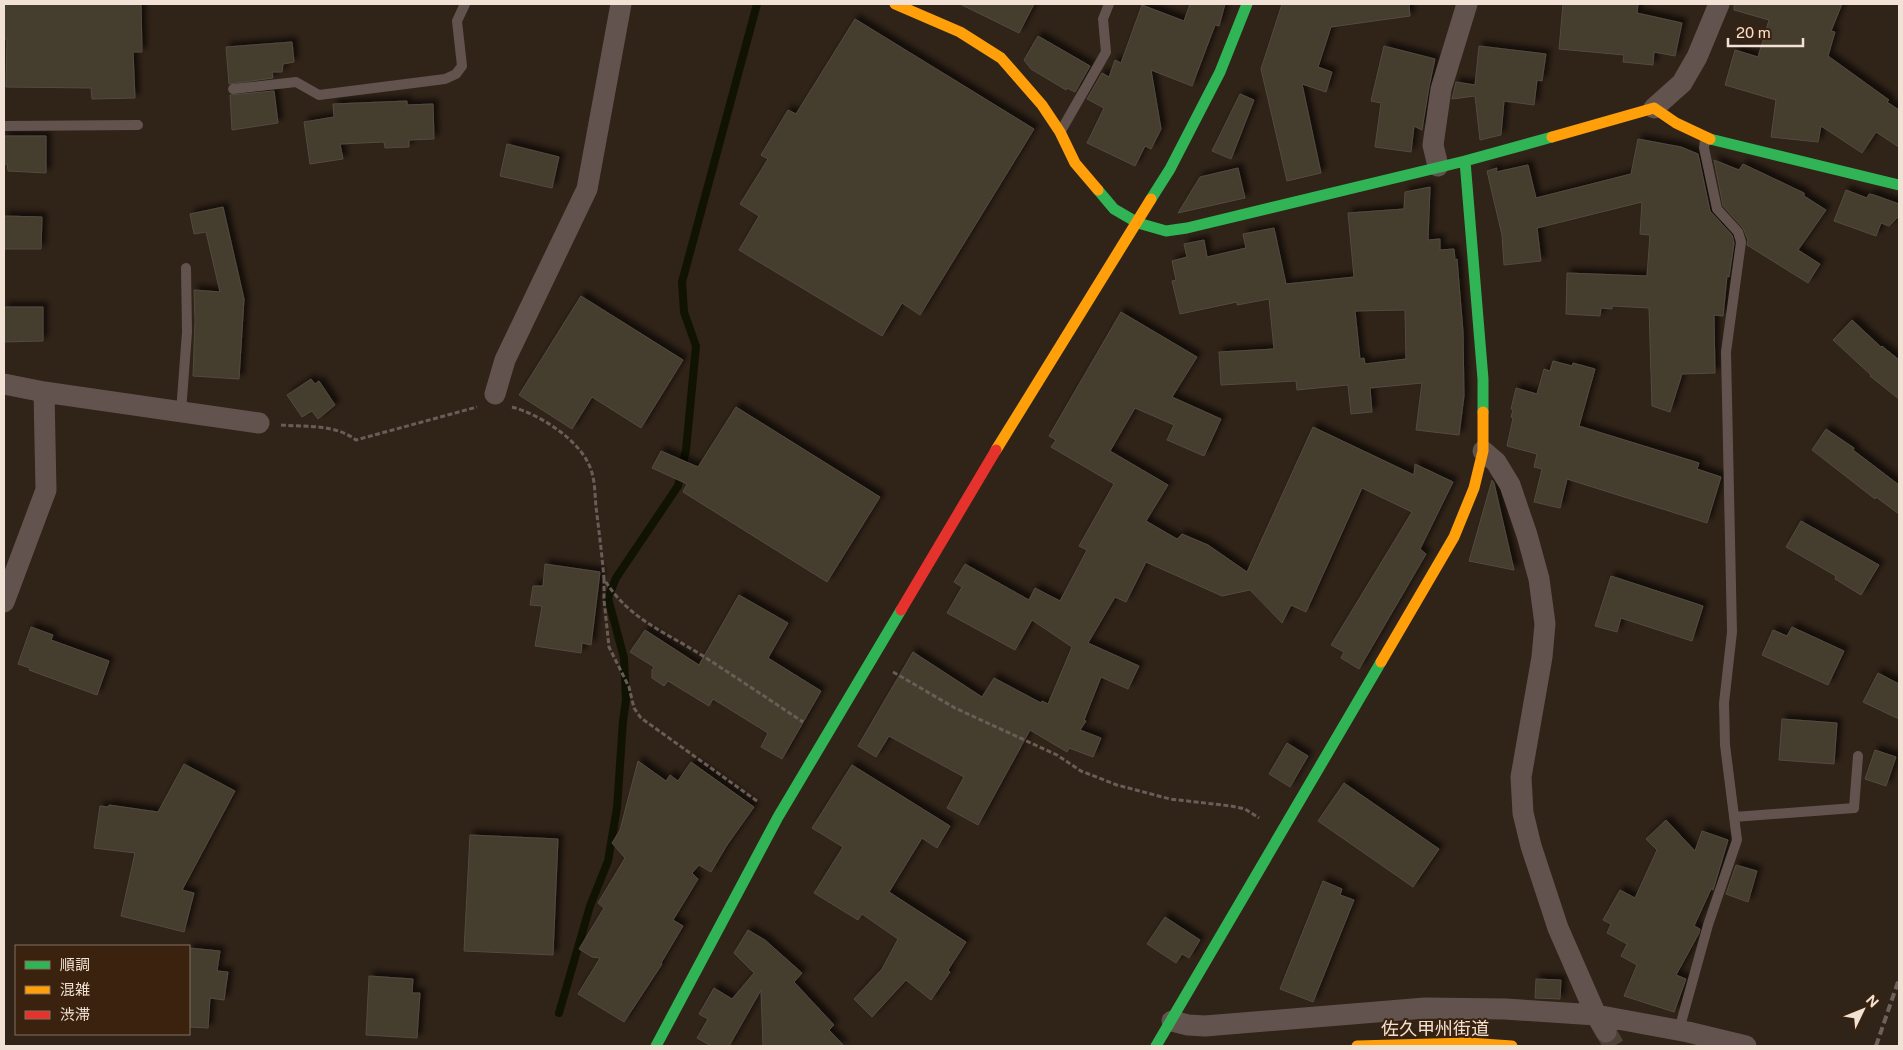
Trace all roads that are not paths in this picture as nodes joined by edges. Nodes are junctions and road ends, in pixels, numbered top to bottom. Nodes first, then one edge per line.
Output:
1 (465, 4) edge
2 (621, 4) edge
3 (895, 4) edge
4 (1109, 4) edge
5 (1247, 4) edge
6 (1467, 4) edge
7 (1719, 4) edge
8 (233, 89) dead end
9 (1654, 108) junction
10 (138, 125) dead end
11 (4, 126) edge
12 (1060, 132) junction
13 (1706, 138) junction
14 (1465, 161) junction
15 (1438, 166) junction
16 (1899, 186) edge
17 (1138, 223) junction
18 (186, 268) dead end
19 (4, 384) edge
20 (44, 392) junction
21 (495, 402) road end
22 (181, 412) junction
23 (260, 423) road end
24 (1483, 451) junction
25 (9, 574) edge
26 (4, 602) edge
27 (1858, 756) dead end
28 (1734, 817) junction
29 (1172, 1020) junction
30 (1601, 1023) junction
31 (1679, 1030) junction
32 (656, 1046) edge
33 (1156, 1046) edge
34 (1357, 1046) edge
35 (1512, 1046) edge
36 (1746, 1046) edge

1 - 8 lane
2 - 21 street
3 - 12 main road
4 - 12 lane
5 - 17 main road
6 - 15 street
7 - 9 street
9 - 13 main road
9 - 14 main road
10 - 11 lane
12 - 17 main road
13 - 16 main road
13 - 28 lane
14 - 15 main road
14 - 24 main road
15 - 17 main road
17 - 32 main road
18 - 22 lane
19 - 20 street
20 - 22 street
20 - 25 street
22 - 23 street
24 - 29 main road
24 - 30 street
25 - 26 street
27 - 28 lane
28 - 31 lane
29 - 30 street
29 - 33 main road
30 - 31 street
31 - 36 street
34 - 35 main road, 佐久甲州街道

